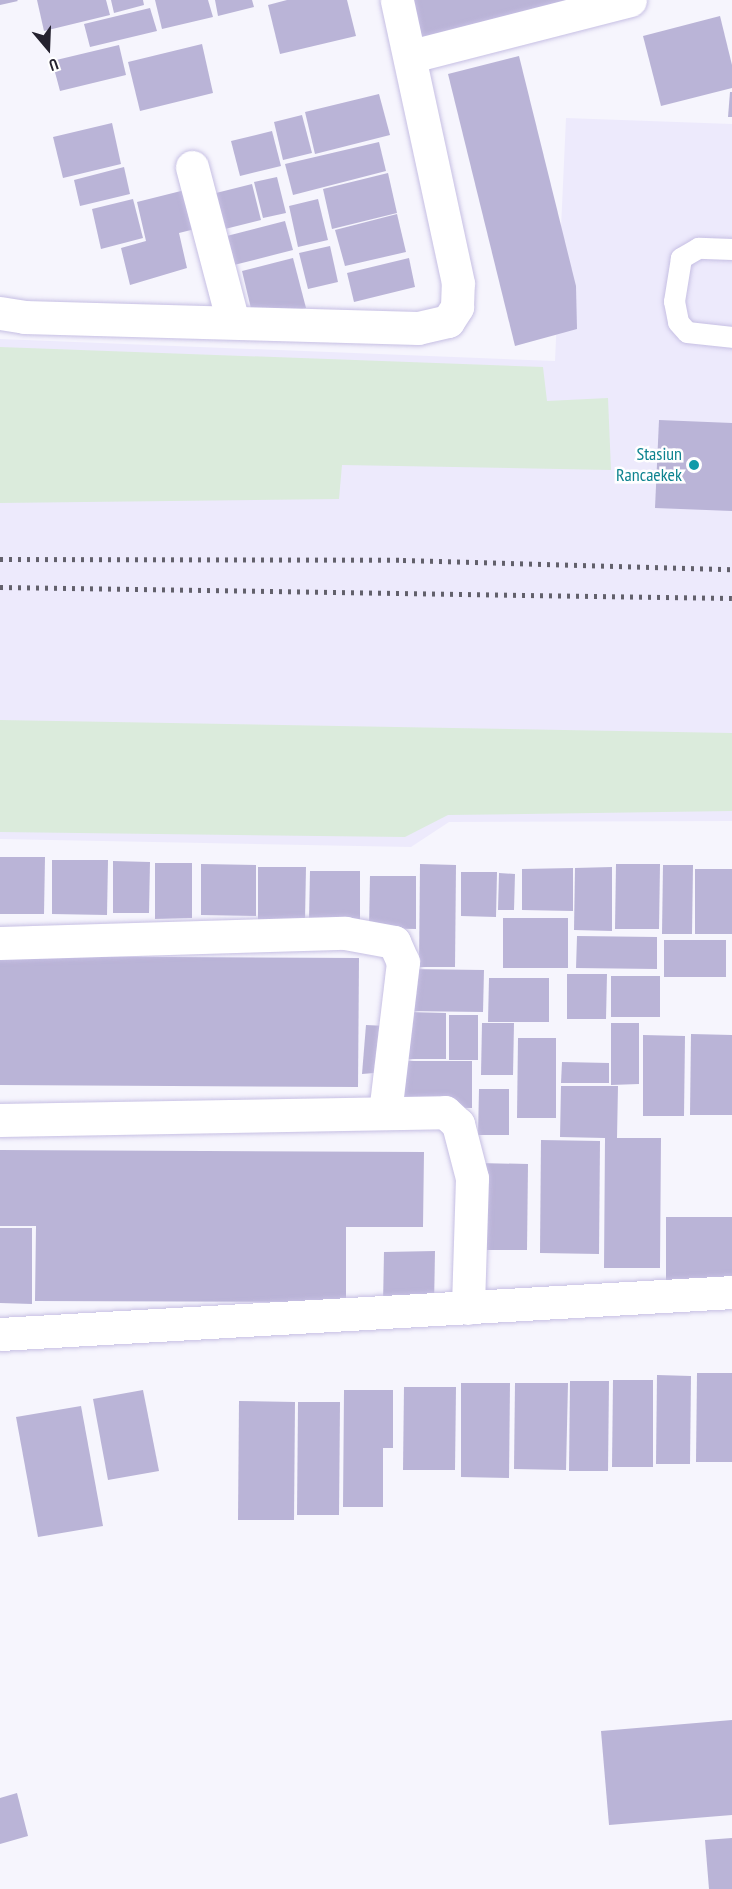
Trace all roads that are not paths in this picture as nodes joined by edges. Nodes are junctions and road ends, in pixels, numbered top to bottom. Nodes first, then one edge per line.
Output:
1 (397, 0) edge
2 (630, 0) edge
3 (412, 56) junction
4 (192, 167) dead end
5 (732, 249) edge
6 (0, 313) edge
7 (233, 322) junction
8 (732, 337) edge
9 (0, 943) edge
10 (385, 1112) junction
11 (0, 1120) edge
12 (732, 1292) edge
13 (468, 1308) junction
14 (0, 1334) edge

1 - 3 street
2 - 3 street
3 - 7 street
4 - 7 street
5 - 8 lane
6 - 7 street
9 - 10 street
10 - 11 street
10 - 13 street
12 - 13 street
13 - 14 street

